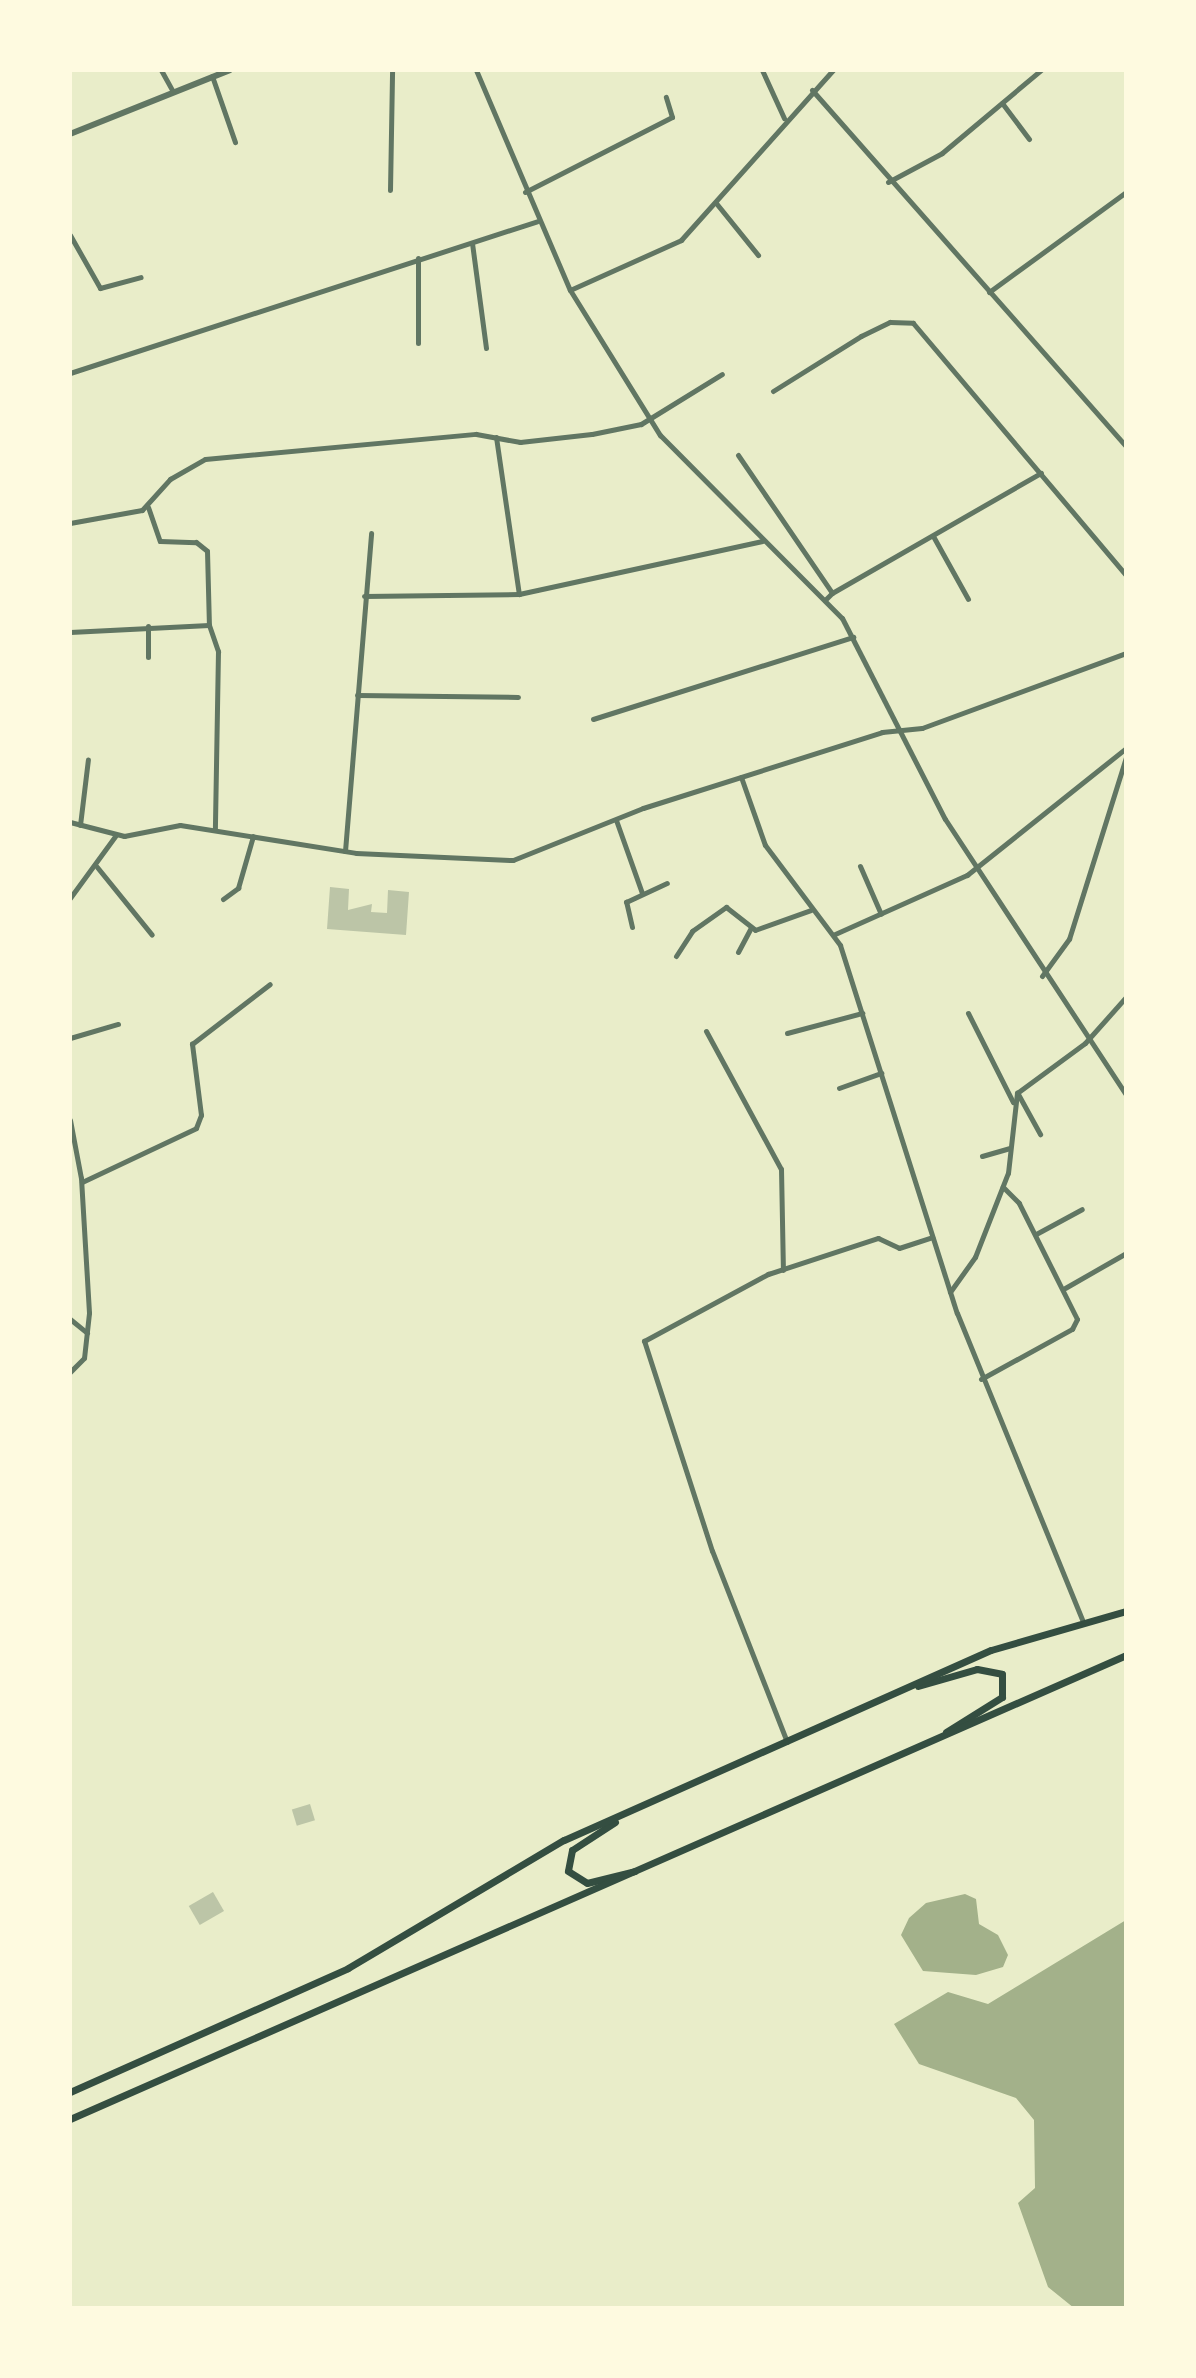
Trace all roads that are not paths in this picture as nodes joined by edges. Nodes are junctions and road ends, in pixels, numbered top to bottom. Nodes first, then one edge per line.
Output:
1 (161, 70) edge
2 (230, 70) edge
3 (392, 70) edge
4 (476, 70) edge
5 (762, 70) edge
6 (833, 70) edge
7 (1041, 70) edge
8 (212, 76) junction
9 (172, 90) junction
10 (812, 90) junction
11 (666, 97) dead end
12 (1002, 103) junction
13 (784, 118) junction
14 (70, 134) edge
15 (1029, 139) dead end
16 (235, 142) dead end
17 (888, 182) junction
18 (390, 190) dead end
19 (525, 192) junction
20 (1126, 192) edge
21 (715, 203) junction
22 (537, 221) junction
23 (70, 235) edge
24 (472, 243) junction
25 (758, 255) dead end
26 (418, 258) junction
27 (141, 277) dead end
28 (570, 290) junction
29 (989, 292) junction
30 (418, 343) dead end
31 (486, 348) dead end
32 (70, 373) edge
33 (722, 374) dead end
34 (773, 391) dead end
35 (651, 415) junction
36 (496, 437) junction
37 (1126, 446) edge
38 (738, 455) dead end
39 (1041, 473) junction
40 (148, 507) junction
41 (70, 523) edge
42 (371, 533) dead end
43 (933, 536) junction
44 (762, 541) junction
45 (1126, 575) edge
46 (832, 593) junction
47 (519, 594) junction
48 (364, 596) junction
49 (968, 599) dead end
50 (825, 600) junction
51 (209, 625) junction
52 (148, 626) junction
53 (70, 632) edge
54 (853, 637) junction
55 (1126, 653) edge
56 (148, 657) dead end
57 (357, 695) junction
58 (518, 697) dead end
59 (593, 719) dead end
60 (901, 731) junction
61 (1126, 748) edge
62 (1126, 757) edge
63 (88, 759) dead end
64 (741, 777) junction
65 (616, 820) junction
66 (70, 822) edge
67 (80, 825) junction
68 (215, 829) junction
69 (116, 835) junction
70 (253, 836) junction
71 (345, 851) junction
72 (860, 866) dead end
73 (97, 867) junction
74 (975, 869) junction
75 (667, 883) dead end
76 (642, 893) junction
77 (70, 898) edge
78 (223, 899) dead end
79 (811, 910) junction
80 (881, 914) junction
81 (632, 927) dead end
82 (750, 929) junction
83 (835, 934) junction
84 (152, 935) dead end
85 (738, 952) dead end
86 (676, 956) dead end
87 (1042, 976) junction
88 (270, 984) dead end
89 (1126, 997) edge
90 (862, 1013) junction
91 (968, 1013) dead end
92 (118, 1024) dead end
93 (706, 1031) dead end
94 (787, 1033) dead end
95 (1091, 1037) junction
96 (70, 1038) edge
97 (881, 1073) junction
98 (839, 1088) dead end
99 (1017, 1093) junction
100 (1126, 1095) edge
101 (1013, 1102) junction
102 (70, 1120) edge
103 (1040, 1134) dead end
104 (1010, 1148) junction
105 (982, 1156) dead end
106 (82, 1182) junction
107 (1003, 1187) junction
108 (1082, 1209) dead end
109 (1036, 1234) junction
110 (933, 1236) junction
111 (1126, 1253) edge
112 (783, 1270) junction
113 (1065, 1288) junction
114 (950, 1292) junction
115 (70, 1319) edge
116 (87, 1333) junction
117 (70, 1372) edge
118 (981, 1379) junction
119 (1126, 1611) edge
120 (1082, 1620) junction
121 (1126, 1655) edge
122 (890, 1694) junction
123 (787, 1743) junction
124 (909, 1753) junction
125 (645, 1805) junction
126 (660, 1864) junction
127 (70, 2092) edge
128 (70, 2119) edge

1 - 9 street
2 - 8 street
3 - 18 street
4 - 19 street
5 - 13 street
6 - 10 street
7 - 12 street
8 - 9 street
8 - 16 street
9 - 14 street
10 - 13 street
10 - 17 street
11 - 19 street
12 - 15 street
12 - 17 street
13 - 21 street
17 - 29 street
19 - 22 street
20 - 29 street
21 - 25 street
21 - 28 street
22 - 24 street
22 - 28 street
23 - 27 street
24 - 26 street
24 - 31 street
26 - 30 street
26 - 32 street
28 - 35 street
29 - 37 street
33 - 35 street
34 - 39 street
35 - 36 street
35 - 44 street
36 - 40 street
36 - 47 street
38 - 46 street
39 - 43 street
39 - 45 street
40 - 41 street
40 - 51 street
42 - 48 street
43 - 46 street
43 - 49 street
44 - 47 street
44 - 50 street
46 - 50 street
47 - 48 street
48 - 57 street
50 - 54 street
51 - 52 street
51 - 68 street
52 - 53 street
52 - 56 street
54 - 59 street
54 - 60 street
55 - 60 street
57 - 58 street
57 - 71 street
60 - 64 street
60 - 74 street
61 - 74 street
62 - 87 street
63 - 67 street
64 - 65 street
64 - 79 street
65 - 71 street
65 - 76 street
66 - 67 street
67 - 69 street
68 - 69 street
68 - 70 street
69 - 73 street
70 - 71 street
70 - 78 street
72 - 80 street
73 - 77 street
73 - 84 street
74 - 80 street
74 - 87 street
75 - 76 street
76 - 81 street
79 - 82 street
79 - 83 street
80 - 83 street
82 - 85 street
82 - 86 street
83 - 90 street
87 - 95 street
88 - 106 street
89 - 95 street
90 - 94 street
90 - 97 street
91 - 101 street
92 - 96 street
93 - 112 street
95 - 99 street
95 - 100 street
97 - 98 street
97 - 110 street
99 - 101 street
99 - 103 street
101 - 104 street
102 - 106 street
104 - 105 street
104 - 107 street
106 - 116 street
107 - 109 street
107 - 114 street
108 - 109 street
109 - 113 street
110 - 112 street
110 - 114 street
111 - 113 street
112 - 123 street
113 - 118 street
114 - 118 street
115 - 116 street
116 - 117 street
118 - 120 street
119 - 120 main road
120 - 122 main road
121 - 124 main road
122 - 123 main road
122 - 124 main road
123 - 125 main road
124 - 126 main road
125 - 126 main road
125 - 127 main road
126 - 128 main road

